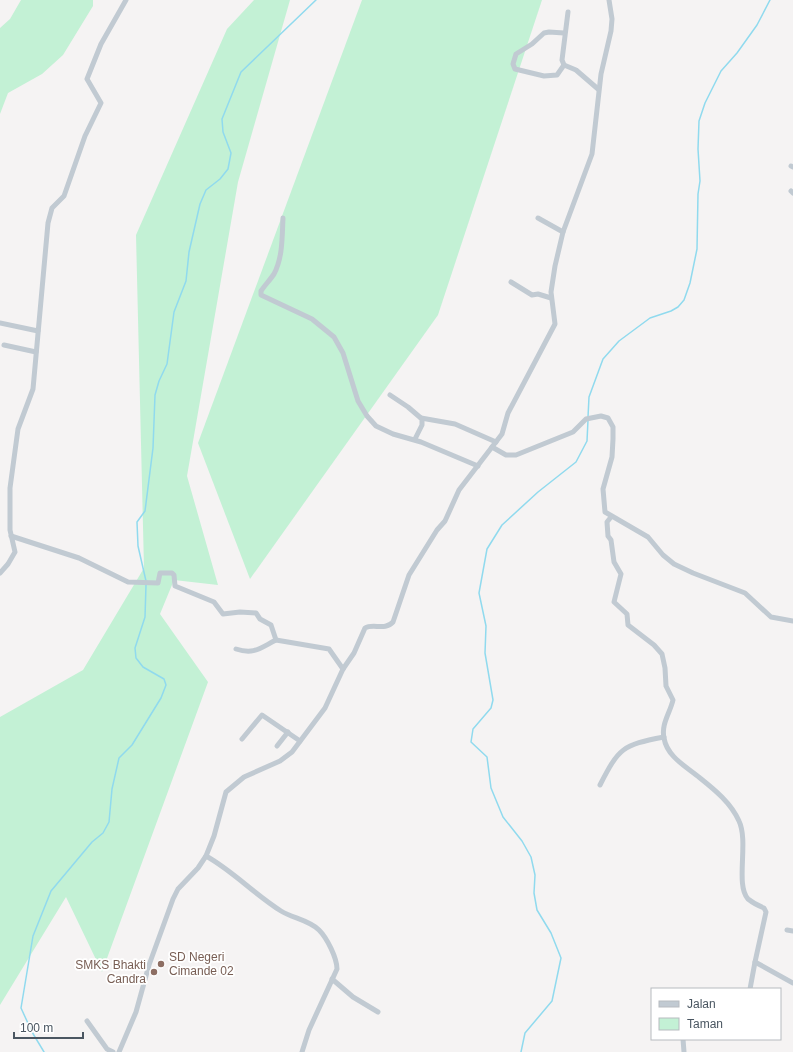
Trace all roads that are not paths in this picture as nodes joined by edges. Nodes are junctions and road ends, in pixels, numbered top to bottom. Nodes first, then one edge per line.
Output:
1 (126, 0) edge
2 (609, 0) edge
3 (568, 12) dead end
4 (564, 33) junction
5 (564, 65) junction
6 (598, 89) junction
7 (283, 218) dead end
8 (538, 218) dead end
9 (563, 232) junction
10 (511, 282) dead end
11 (551, 298) junction
12 (0, 323) edge
13 (38, 331) junction
14 (4, 346) dead end
15 (36, 352) junction
16 (390, 396) dead end
17 (421, 418) junction
18 (415, 439) junction
19 (496, 442) junction
20 (492, 447) junction
21 (478, 466) junction
22 (611, 517) junction
23 (11, 536) junction
24 (0, 573) edge
25 (793, 621) edge
26 (276, 640) junction
27 (236, 649) dead end
28 (343, 669) junction
29 (288, 732) junction
30 (664, 738) junction
31 (242, 739) dead end
32 (300, 741) junction
33 (277, 746) dead end
34 (600, 785) dead end
35 (206, 856) junction
36 (755, 962) junction
37 (332, 979) junction
38 (793, 984) edge
39 (750, 988) edge
40 (378, 1012) dead end
41 (87, 1021) dead end
42 (683, 1040) edge
43 (113, 1052) edge
44 (119, 1052) edge
45 (302, 1052) edge
46 (684, 1052) edge

1 - 13 street
2 - 6 street
3 - 4 street
4 - 5 street
4 - 5 street
5 - 6 street
6 - 9 street
7 - 18 street
8 - 9 street
9 - 11 street
10 - 11 street
11 - 19 street
12 - 13 street
13 - 15 street
14 - 15 street
15 - 23 street
16 - 17 street
17 - 18 street
17 - 19 street
18 - 21 street
19 - 20 street
20 - 21 street
20 - 22 street
21 - 28 street
22 - 25 street
22 - 30 street
23 - 24 street
23 - 26 street
26 - 27 street
26 - 28 street
28 - 32 street
29 - 31 street
29 - 32 street
29 - 33 street
30 - 34 street
30 - 36 street
32 - 35 street
35 - 37 street
35 - 44 street
36 - 38 street
36 - 39 street
37 - 40 street
37 - 45 street
41 - 43 street
42 - 46 street

